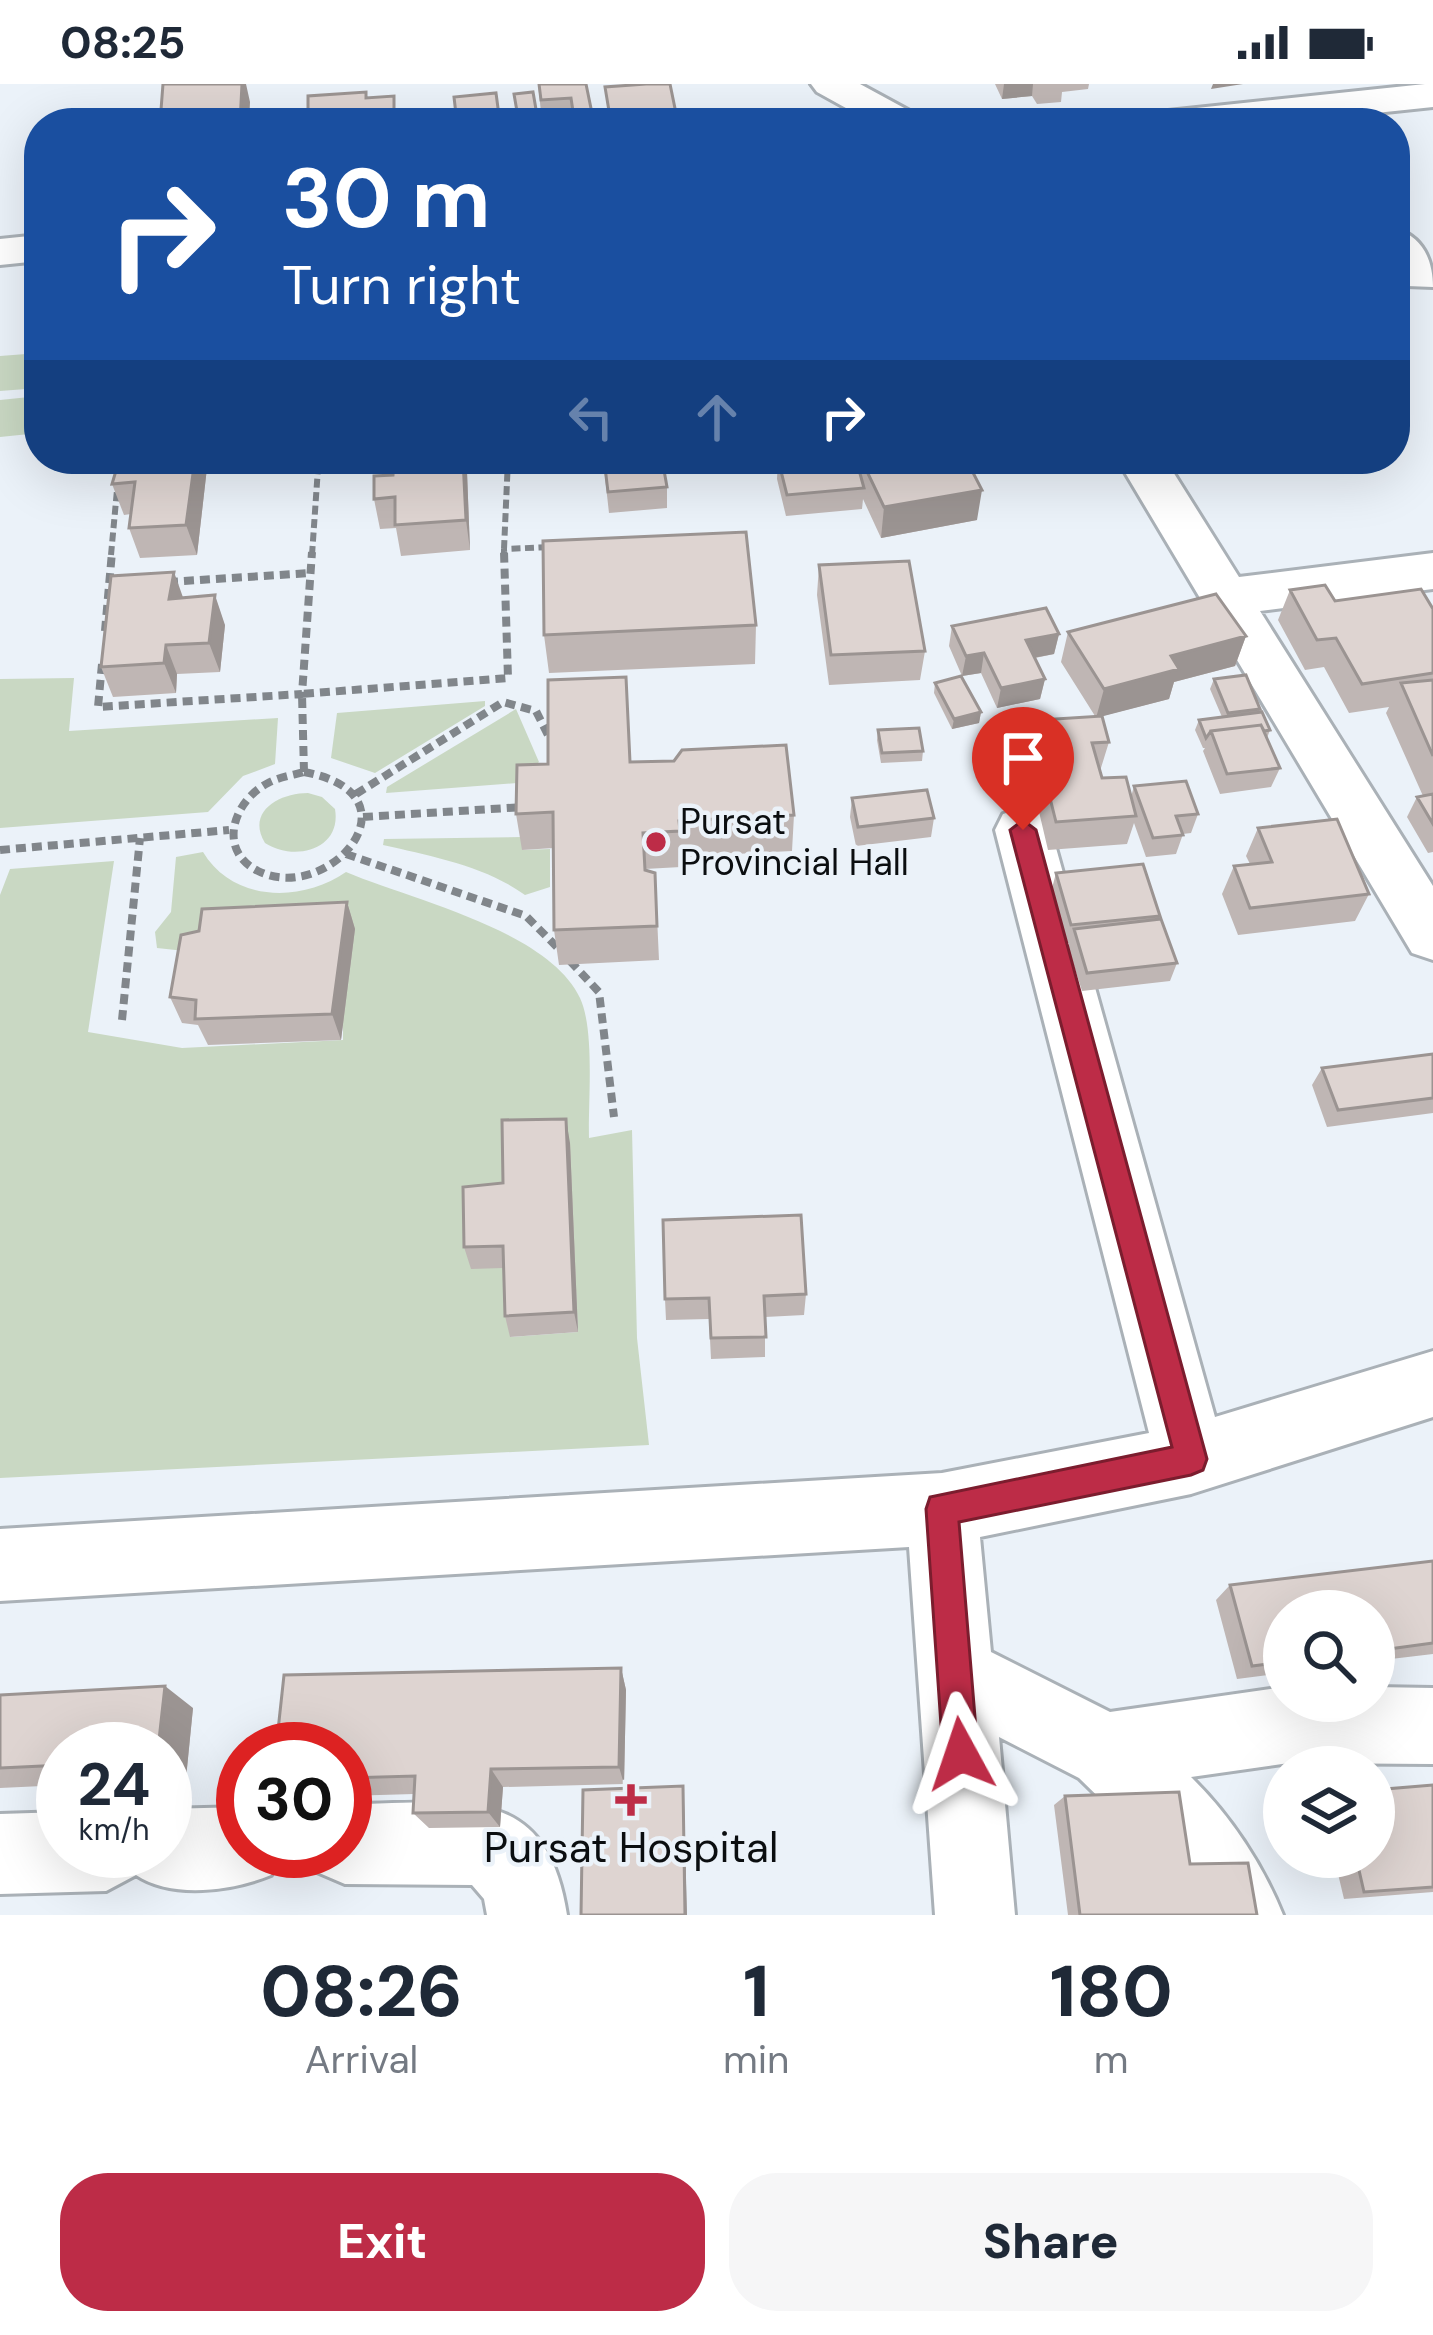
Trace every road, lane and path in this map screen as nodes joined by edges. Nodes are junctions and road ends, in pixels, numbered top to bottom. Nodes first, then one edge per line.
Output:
1 (831, 84) edge
2 (1433, 95) edge
3 (875, 108) edge
4 (1349, 108) edge
5 (1410, 261) edge
6 (1422, 277) dead end
7 (318, 474) edge
8 (507, 474) edge
9 (1150, 474) edge
10 (118, 480) edge
11 (568, 546) edge
12 (504, 549) junction
13 (1433, 571) edge
14 (310, 573) junction
15 (154, 583) edge
16 (131, 585) edge
17 (109, 586) junction
18 (1226, 597) junction
19 (302, 694) junction
20 (552, 744) edge
21 (304, 772) junction
22 (356, 794) junction
23 (524, 807) edge
24 (363, 817) junction
25 (229, 830) junction
26 (1023, 830) dead end
27 (140, 838) junction
28 (0, 850) edge
29 (346, 854) junction
30 (558, 930) edge
31 (1433, 936) edge
32 (558, 949) junction
33 (122, 1020) dead end
34 (614, 1117) dead end
35 (1433, 1384) edge
36 (1191, 1459) junction
37 (942, 1509) junction
38 (0, 1565) edge
39 (953, 1673) junction
40 (1433, 1726) edge
41 (1106, 1751) junction
42 (372, 1844) edge
43 (36, 1853) edge
44 (0, 1854) edge
45 (527, 1915) edge
46 (975, 1915) edge
47 (1244, 1915) edge

1 - 3 street
2 - 4 street
5 - 6 street
7 - 14 path
8 - 12 path
9 - 18 street
10 - 17 path
11 - 12 path
12 - 19 path
13 - 18 street
14 - 15 path
14 - 19 path
16 - 17 path
17 - 19 path
18 - 31 street
19 - 21 path
20 - 22 path
21 - 22 path
21 - 25 path
22 - 24 path
23 - 24 path
24 - 29 path
25 - 27 path
25 - 29 path
26 - 36 street
27 - 28 path
27 - 33 path
29 - 32 path
30 - 32 path
32 - 34 path
35 - 36 street
36 - 37 street
37 - 38 street
37 - 39 street
39 - 41 street
39 - 46 street
40 - 41 street
41 - 47 street
42 - 45 street
43 - 44 street

